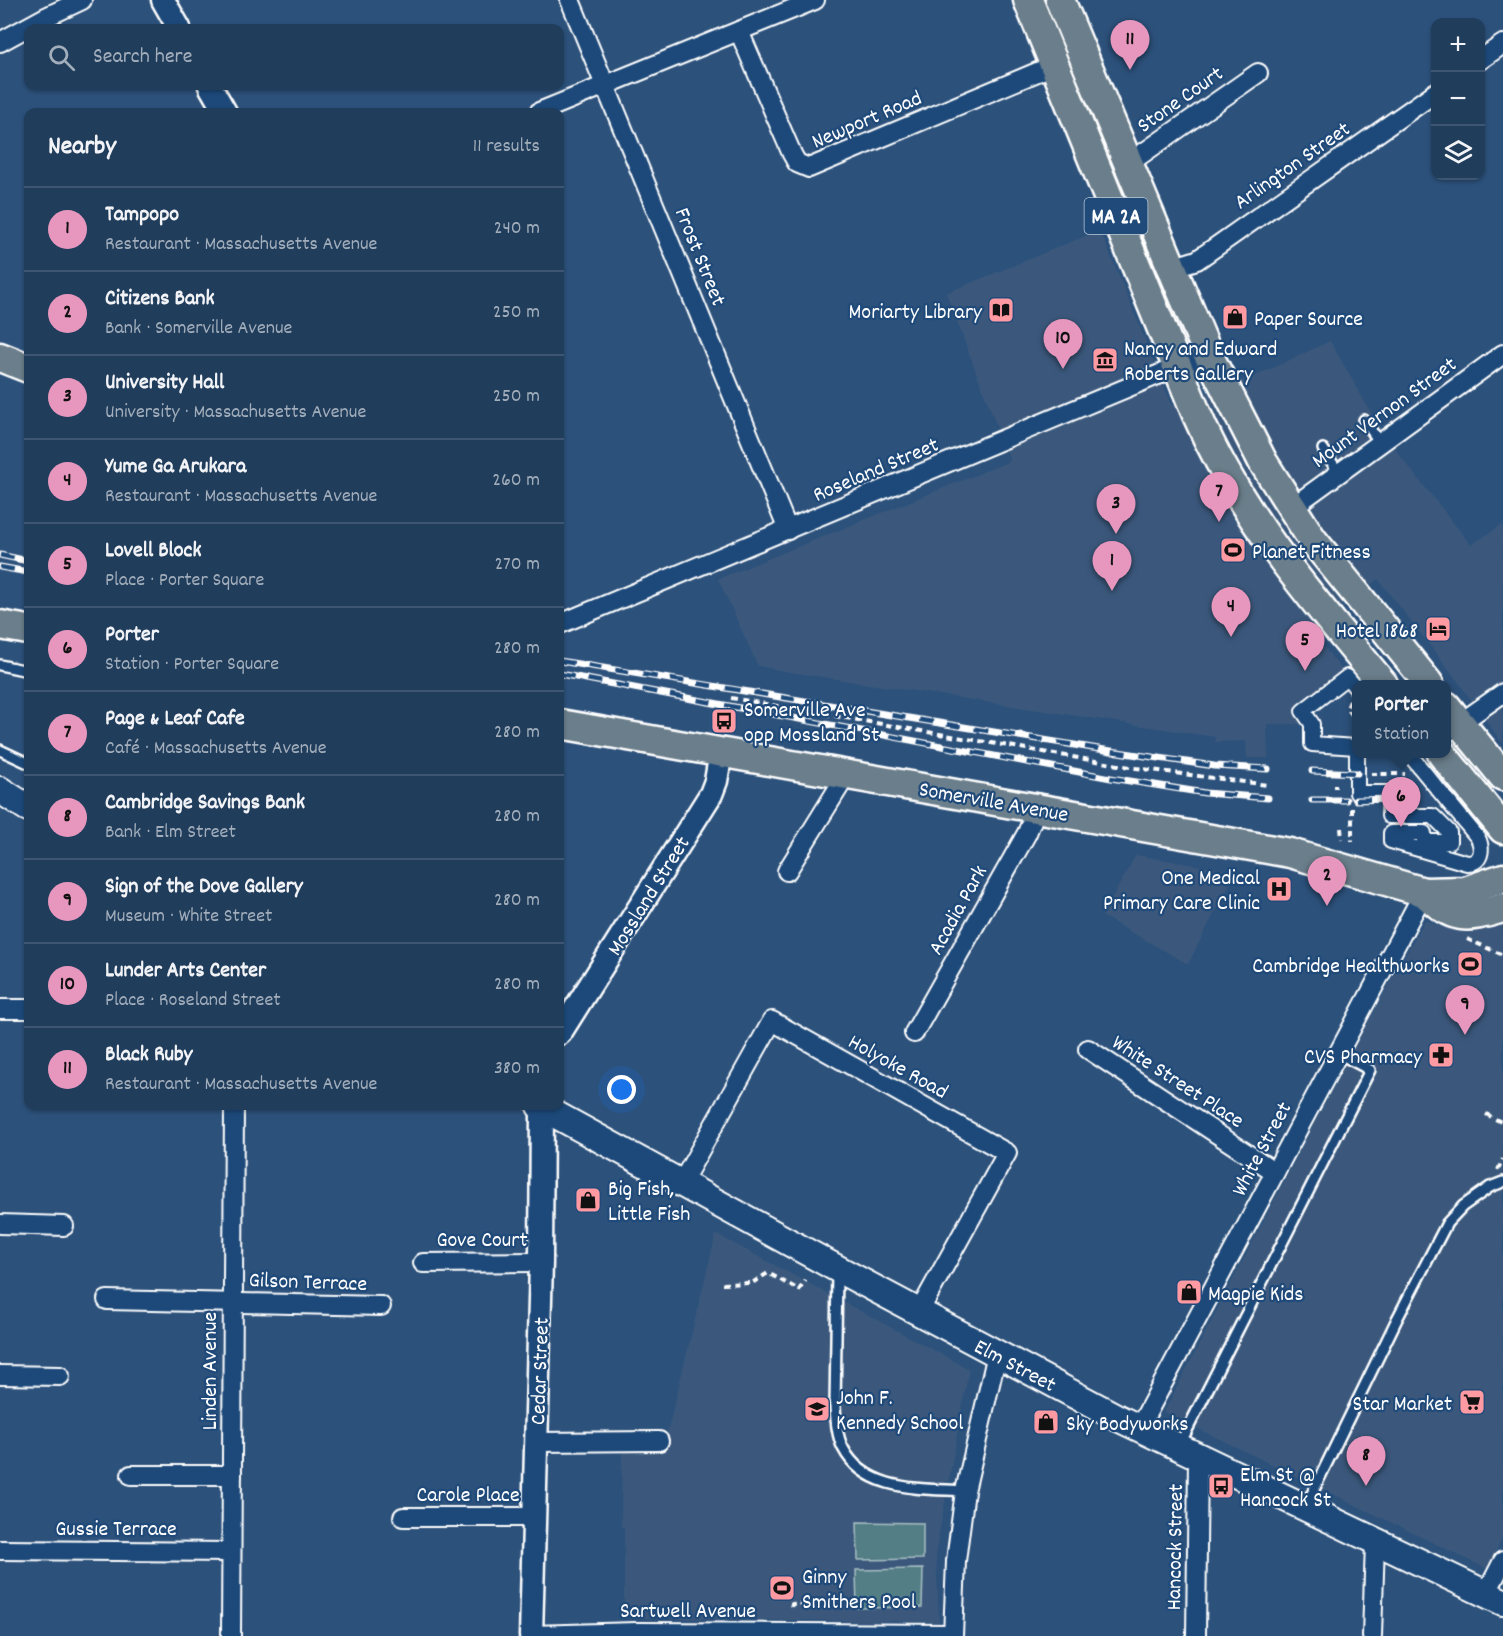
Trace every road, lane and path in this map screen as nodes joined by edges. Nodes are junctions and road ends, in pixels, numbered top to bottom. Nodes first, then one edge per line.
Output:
1 (82, 0) edge
2 (163, 0) edge
3 (570, 0) edge
4 (815, 0) edge
5 (1028, 0) edge
6 (1060, 0) edge
7 (33, 24) edge
8 (177, 24) edge
9 (24, 29) edge
10 (739, 31) junction
11 (0, 42) edge
12 (1503, 44) edge
13 (1485, 57) edge
14 (1054, 65) junction
15 (1258, 73) dead end
16 (606, 85) junction
17 (212, 90) edge
18 (1431, 96) edge
19 (223, 108) edge
20 (549, 108) edge
21 (1129, 163) junction
22 (1171, 268) junction
23 (1209, 354) junction
24 (1503, 354) edge
25 (0, 357) edge
26 (24, 366) edge
27 (1178, 367) junction
28 (1364, 420) dead end
29 (1380, 443) junction
30 (1323, 449) dead end
31 (1339, 473) junction
32 (1291, 508) junction
33 (788, 530) junction
34 (564, 622) edge
35 (0, 665) edge
36 (24, 670) edge
37 (1380, 680) edge
38 (1426, 680) edge
39 (1352, 683) edge
40 (1503, 693) edge
41 (731, 698) dead end
42 (1451, 721) edge
43 (564, 725) edge
44 (1352, 747) edge
45 (0, 750) edge
46 (721, 752) junction
47 (1357, 758) edge
48 (1413, 758) edge
49 (1446, 758) edge
50 (24, 761) edge
51 (847, 774) junction
52 (1503, 776) edge
53 (1268, 785) dead end
54 (0, 790) edge
55 (24, 805) edge
56 (1037, 808) junction
57 (1352, 826) dead end
58 (1341, 828) dead end
59 (1503, 829) edge
60 (1342, 839) dead end
61 (1352, 841) dead end
62 (787, 871) dead end
63 (1503, 878) edge
64 (1424, 892) junction
65 (1503, 908) edge
66 (1463, 938) dead end
67 (1503, 956) edge
68 (0, 1009) edge
69 (24, 1009) edge
70 (564, 1027) edge
71 (914, 1033) dead end
72 (1088, 1049) dead end
73 (1336, 1057) junction
74 (234, 1110) edge
75 (541, 1110) edge
76 (548, 1110) edge
77 (1486, 1114) dead end
78 (1503, 1123) edge
79 (1503, 1159) edge
80 (1275, 1172) junction
81 (1497, 1172) dead end
82 (1503, 1182) edge
83 (681, 1184) junction
84 (0, 1224) edge
85 (64, 1226) dead end
86 (541, 1262) junction
87 (423, 1263) dead end
88 (837, 1269) junction
89 (806, 1280) dead end
90 (724, 1286) dead end
91 (107, 1300) dead end
92 (233, 1302) junction
93 (381, 1306) dead end
94 (919, 1312) junction
95 (998, 1354) junction
96 (0, 1375) edge
97 (60, 1376) dead end
98 (1139, 1428) junction
99 (659, 1441) dead end
100 (536, 1442) junction
101 (1188, 1453) junction
102 (131, 1475) dead end
103 (232, 1475) junction
104 (965, 1491) junction
105 (1305, 1509) junction
106 (403, 1516) dead end
107 (533, 1517) junction
108 (1375, 1542) junction
109 (0, 1550) edge
110 (231, 1552) junction
111 (1503, 1561) edge
112 (1495, 1598) edge
113 (808, 1603) dead end
114 (791, 1607) dead end
115 (707, 1634) edge
116 (531, 1635) edge
117 (953, 1635) edge
118 (231, 1636) edge
119 (1196, 1636) edge
120 (1372, 1636) edge

1 - 7 street
2 - 8 street
3 - 16 street, Frost Street
4 - 10 street
5 - 14 main road, MA 2A
6 - 21 main road, MA 2A
9 - 11 street
10 - 14 street, Newport Road
10 - 16 street
12 - 13 street
14 - 27 main road, MA 2A
15 - 21 street, Stone Court
16 - 20 street
16 - 33 street, Frost Street
17 - 19 street
18 - 22 street, Arlington Street
21 - 22 main road, MA 2A
22 - 23 main road, MA 2A
23 - 27 street, Roseland Street
23 - 32 main road, MA 2A
24 - 29 street, Mount Vernon Street
25 - 26 main road
27 - 33 street, Roseland Street
27 - 37 main road, MA 2A
28 - 29 lane
29 - 31 street, Mount Vernon Street
30 - 31 lane
31 - 32 street, Mount Vernon Street
32 - 38 main road, MA 2A
33 - 34 street, Roseland Street
35 - 36 lane
39 - 44 street
40 - 42 street
41 - 53 path
42 - 52 main road
43 - 46 main road, Somerville Avenue
45 - 50 lane
46 - 51 main road, Somerville Avenue
46 - 70 street, Mossland Street
47 - 48 street
49 - 59 main road
51 - 56 main road, Somerville Avenue
51 - 62 street
54 - 55 main road
56 - 64 main road, Somerville Avenue
56 - 71 street, Acadia Park
57 - 61 path
58 - 60 path
63 - 64 main road, Somerville Avenue
64 - 65 main road, Somerville Avenue
64 - 73 street, White Street
66 - 67 path
68 - 69 street
72 - 80 street, White Street Place
73 - 80 street, White Street
73 - 101 lane
74 - 92 street, Linden Avenue
75 - 86 street, Cedar Street
76 - 83 main road, Elm Street
77 - 78 path
79 - 81 path
80 - 98 street, White Street
82 - 105 lane
83 - 88 main road, Elm Street
83 - 94 street, Holyoke Road
84 - 85 street
86 - 87 street, Gove Court
86 - 100 street, Cedar Street
88 - 94 main road, Elm Street
88 - 104 lane
89 - 90 path
91 - 92 street, Gilson Terrace
92 - 93 street, Gilson Terrace
92 - 103 street, Linden Avenue
94 - 95 main road, Elm Street
95 - 98 main road, Elm Street
95 - 104 street
96 - 97 street
98 - 101 main road, Elm Street
99 - 100 street
100 - 107 street, Cedar Street
101 - 105 main road, Elm Street
101 - 119 street, Hancock Street
102 - 103 street
103 - 110 street, Linden Avenue
104 - 117 street
105 - 108 main road, Elm Street
106 - 107 street, Carole Place
107 - 116 street, Cedar Street
108 - 112 main road, Elm Street
108 - 120 street
109 - 110 street, Gussie Terrace
110 - 118 street, Linden Avenue
111 - 112 street
113 - 114 path
115 - 116 street, Sartwell Avenue
115 - 117 street, Sartwell Avenue

